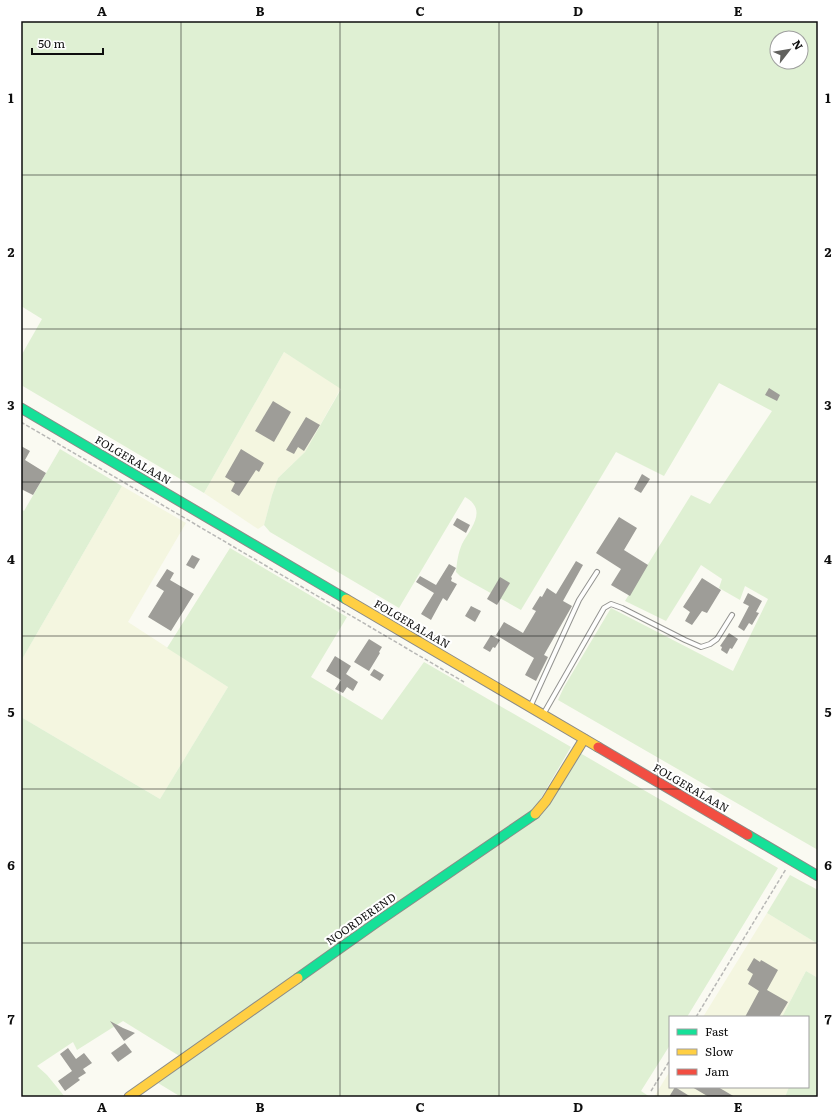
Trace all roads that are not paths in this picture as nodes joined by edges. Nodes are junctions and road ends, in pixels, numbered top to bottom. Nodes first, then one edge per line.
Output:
1 (21, 408) edge
2 (597, 572) dead end
3 (732, 615) dead end
4 (530, 707) junction
5 (543, 715) junction
6 (584, 739) junction
7 (818, 876) edge
8 (129, 1097) edge

1 - 4 main road, FOLGERALAAN
2 - 4 lane
3 - 5 lane
4 - 5 main road, FOLGERALAAN
5 - 6 main road, FOLGERALAAN
6 - 7 main road, FOLGERALAAN
6 - 8 main road, NOORDEREND

